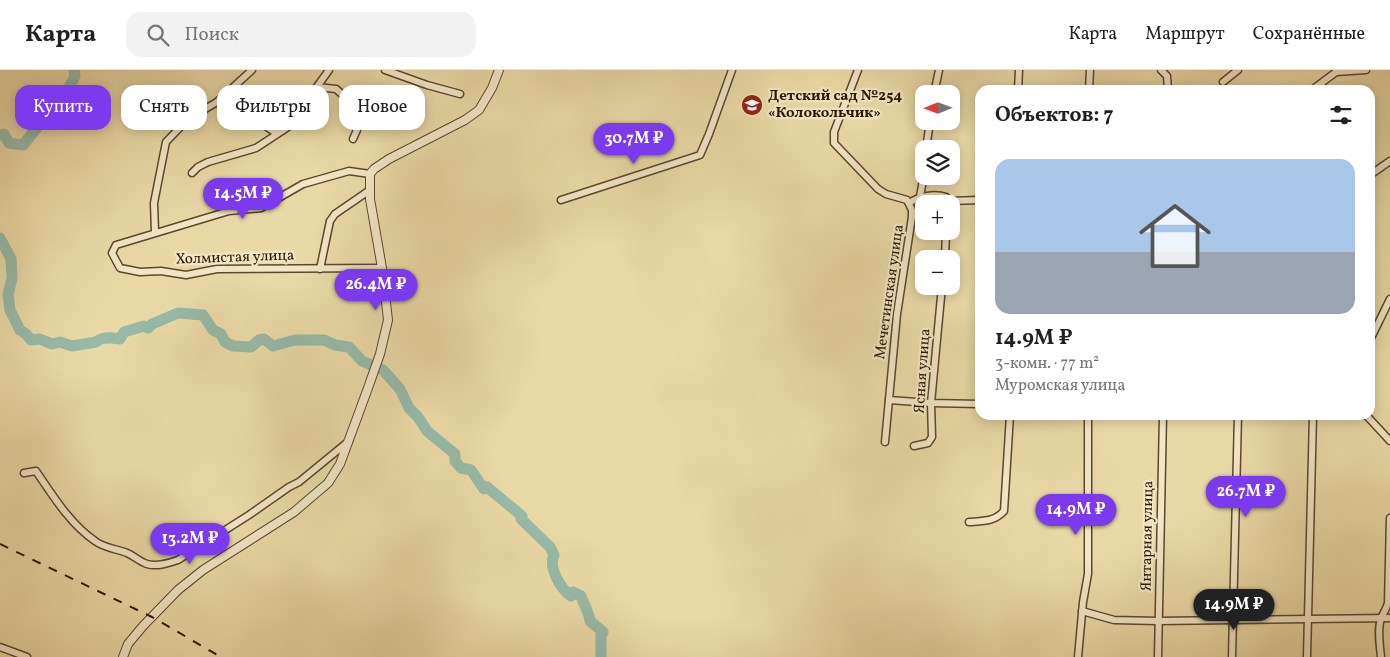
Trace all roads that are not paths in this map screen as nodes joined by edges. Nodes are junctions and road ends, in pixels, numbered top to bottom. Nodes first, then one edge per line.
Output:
1 (252, 70) edge
2 (329, 70) edge
3 (386, 70) edge
4 (498, 70) edge
5 (732, 70) edge
6 (858, 70) edge
7 (939, 70) edge
8 (1019, 70) edge
9 (1090, 70) edge
10 (1161, 70) edge
11 (1238, 70) edge
12 (1366, 70) edge
13 (1336, 71) edge
14 (1223, 82) dead end
15 (236, 85) edge
16 (318, 85) edge
17 (936, 85) edge
18 (1018, 85) edge
19 (1089, 85) edge
20 (1168, 85) edge
21 (1318, 85) edge
22 (329, 88) edge
23 (460, 94) dead end
24 (217, 102) edge
25 (272, 130) edge
26 (282, 130) edge
27 (276, 133) junction
28 (353, 139) dead end
29 (1390, 161) edge
30 (1375, 172) edge
31 (192, 173) dead end
32 (370, 174) junction
33 (370, 190) junction
34 (561, 200) dead end
35 (915, 200) edge
36 (975, 200) edge
37 (960, 201) edge
38 (909, 203) junction
39 (156, 232) junction
40 (382, 268) junction
41 (320, 269) junction
42 (941, 295) edge
43 (1390, 299) edge
44 (1375, 330) edge
45 (889, 400) junction
46 (931, 403) junction
47 (975, 404) edge
48 (1010, 420) edge
49 (1088, 420) edge
50 (1163, 420) edge
51 (1238, 420) edge
52 (1313, 420) edge
53 (1371, 420) edge
54 (349, 441) junction
55 (1390, 441) edge
56 (886, 442) dead end
57 (914, 446) dead end
58 (24, 473) dead end
59 (1390, 518) edge
60 (969, 522) dead end
61 (1082, 611) junction
62 (1390, 618) edge
63 (1381, 619) junction
64 (1233, 620) junction
65 (1308, 620) junction
66 (1158, 621) junction
67 (0, 647) edge
68 (27, 657) edge
69 (123, 657) edge
70 (1078, 657) edge
71 (1158, 657) edge
72 (1232, 657) edge
73 (1307, 657) edge
74 (1382, 657) edge

1 - 15 street
2 - 16 street
3 - 23 street
4 - 32 street
5 - 34 street
6 - 38 street
7 - 17 street
8 - 18 street
9 - 19 street
10 - 20 street
11 - 14 street
12 - 13 street
13 - 21 street
22 - 28 street
24 - 39 street
25 - 27 street
26 - 27 street
27 - 31 street
29 - 30 street
32 - 33 street
32 - 39 street
33 - 40 street
33 - 41 street
35 - 38 street
36 - 37 street
38 - 45 street, Мечетинская улица
39 - 41 street, Холмистая улица
40 - 41 street, Холмистая улица
40 - 54 street
42 - 46 street, Ясная улица
43 - 44 street
45 - 46 street
45 - 56 street, Мечетинская улица
46 - 47 street
46 - 57 street, Ясная улица
48 - 60 street
49 - 61 street
50 - 66 street, Янтарная улица
51 - 64 street
52 - 65 street
53 - 55 street
54 - 58 street
54 - 69 street
59 - 63 street
61 - 66 street
61 - 70 street
62 - 63 street
63 - 65 street
63 - 74 street
64 - 65 street
64 - 66 street
64 - 72 street
65 - 73 street
66 - 71 street, Янтарная улица
67 - 68 street

